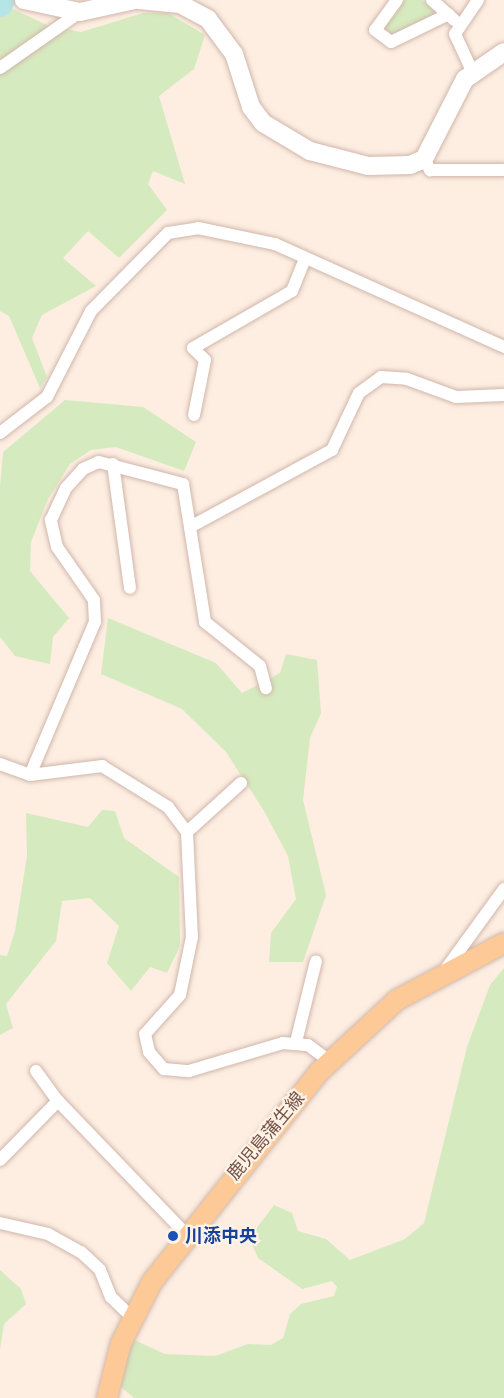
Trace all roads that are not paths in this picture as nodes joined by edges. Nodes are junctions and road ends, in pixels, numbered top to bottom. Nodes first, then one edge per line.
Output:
1 (24, 0) edge
2 (133, 0) edge
3 (398, 0) edge
4 (432, 0) edge
5 (478, 0) edge
6 (80, 12) junction
7 (449, 14) junction
8 (459, 24) junction
9 (502, 56) edge
10 (0, 68) edge
11 (473, 73) junction
12 (424, 159) junction
13 (504, 170) edge
14 (304, 259) junction
15 (504, 347) edge
16 (504, 395) edge
17 (195, 415) dead end
18 (0, 433) edge
19 (113, 464) junction
20 (190, 527) junction
21 (130, 588) dead end
22 (266, 688) dead end
23 (0, 764) edge
24 (30, 775) junction
25 (241, 783) dead end
26 (187, 832) junction
27 (504, 889) edge
28 (504, 943) edge
29 (316, 961) dead end
30 (443, 973) junction
31 (296, 1042) junction
32 (329, 1061) junction
33 (36, 1071) dead end
34 (58, 1101) junction
35 (0, 1160) edge
36 (0, 1223) edge
37 (186, 1234) junction
38 (131, 1316) junction
39 (107, 1398) edge

1 - 6 street
2 - 6 street
2 - 12 street
3 - 7 street
4 - 7 street
5 - 8 street
6 - 10 street
7 - 8 street
8 - 11 street
9 - 11 street
11 - 12 street
12 - 13 street
14 - 15 street
14 - 17 street
14 - 18 street
16 - 20 street
19 - 20 street
19 - 21 street
19 - 24 street
20 - 22 street
23 - 24 street
24 - 26 street
25 - 26 street
26 - 31 street
27 - 30 street
28 - 30 main road, 鹿児島蒲生線
29 - 31 street
30 - 32 main road, 鹿児島蒲生線
31 - 32 street
32 - 37 main road, 鹿児島蒲生線
33 - 34 street
34 - 35 street
34 - 37 street
36 - 38 street
37 - 38 main road, 鹿児島蒲生線
38 - 39 main road, 鹿児島蒲生線

